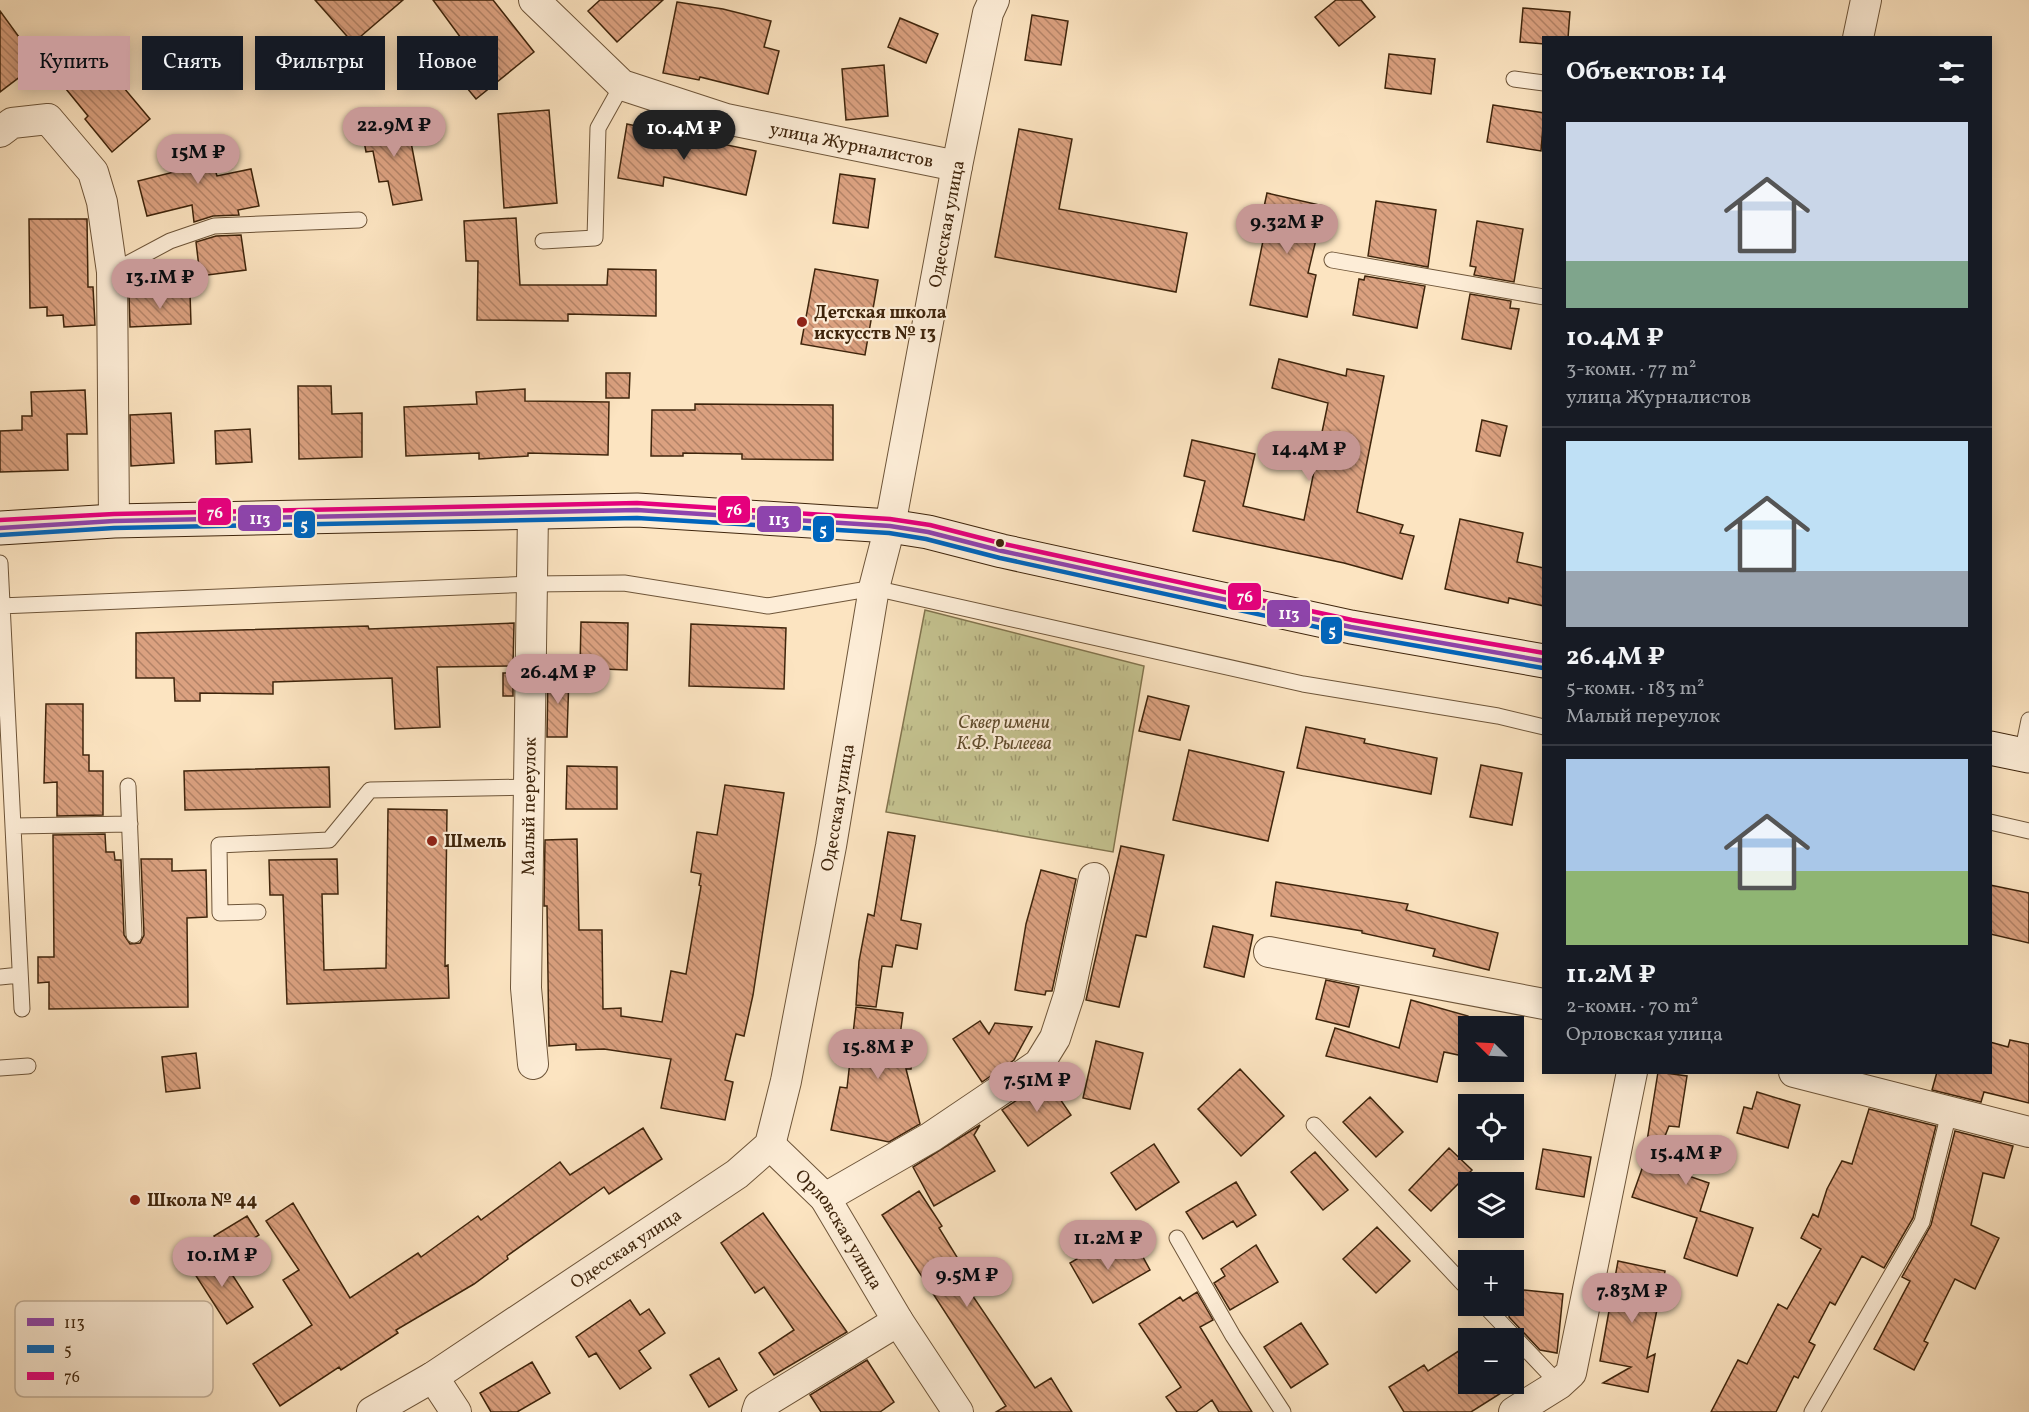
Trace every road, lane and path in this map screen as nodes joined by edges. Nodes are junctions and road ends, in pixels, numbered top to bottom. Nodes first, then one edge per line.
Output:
1 (534, 0) edge
2 (994, 0) edge
3 (1866, 0) edge
4 (1857, 36) edge
5 (1514, 78) dead end
6 (1542, 83) edge
7 (622, 85) junction
8 (0, 132) edge
9 (957, 166) junction
10 (359, 220) dead end
11 (543, 241) dead end
12 (1332, 260) dead end
13 (112, 272) junction
14 (1542, 297) edge
15 (532, 512) junction
16 (114, 521) junction
17 (890, 526) junction
18 (0, 528) edge
19 (0, 563) edge
20 (532, 584) junction
21 (873, 588) junction
22 (1, 606) edge
23 (1542, 661) edge
24 (2029, 720) edge
25 (1542, 727) edge
26 (1992, 748) edge
27 (2026, 755) edge
28 (128, 786) dead end
29 (530, 787) junction
30 (9, 821) edge
31 (1992, 822) edge
32 (130, 824) junction
33 (2029, 831) edge
34 (1094, 878) dead end
35 (258, 912) dead end
36 (134, 935) dead end
37 (1269, 952) dead end
38 (20, 975) junction
39 (0, 977) edge
40 (1542, 1004) edge
41 (22, 1009) dead end
42 (532, 1064) dead end
43 (28, 1066) dead end
44 (0, 1068) edge
45 (1632, 1074) edge
46 (1802, 1074) edge
47 (1949, 1113) junction
48 (1314, 1125) dead end
49 (2029, 1132) edge
50 (770, 1145) junction
51 (825, 1198) junction
52 (1177, 1238) dead end
53 (1458, 1277) edge
54 (1494, 1316) edge
55 (898, 1321) junction
56 (433, 1377) junction
57 (1559, 1384) junction
58 (372, 1412) edge
59 (456, 1412) edge
60 (757, 1412) edge
61 (958, 1412) edge
62 (1283, 1412) edge
63 (1514, 1412) edge
64 (1812, 1412) edge

1 - 7 street, улица Журналистов
2 - 9 street, Одесская улица
3 - 4 street
5 - 6 lane
7 - 9 street, улица Журналистов
7 - 11 lane
8 - 13 street
9 - 17 street, Одесская улица
10 - 13 lane
12 - 14 lane
13 - 16 street
15 - 16 street
15 - 17 street
15 - 20 street, Малый переулок
16 - 18 street
17 - 21 street, Одесская улица
17 - 23 street
19 - 22 lane
20 - 21 lane
20 - 22 lane
20 - 29 street, Малый переулок
21 - 25 lane
21 - 50 street, Одесская улица
22 - 30 lane
24 - 27 lane
26 - 27 street
28 - 32 lane
29 - 35 lane
29 - 42 street, Малый переулок
30 - 32 lane
30 - 38 lane
31 - 33 lane
32 - 36 lane
34 - 51 street
37 - 40 street
38 - 39 lane
38 - 41 lane
43 - 44 lane
45 - 57 street
46 - 47 street
47 - 49 street
47 - 64 lane
48 - 53 lane
50 - 51 street, Орловская улица
50 - 56 street, Одесская улица
51 - 55 street, Орловская улица
52 - 62 lane
54 - 57 lane
55 - 60 street
55 - 61 street, Орловская улица
56 - 58 street, Одесская улица
56 - 59 street
57 - 63 street

